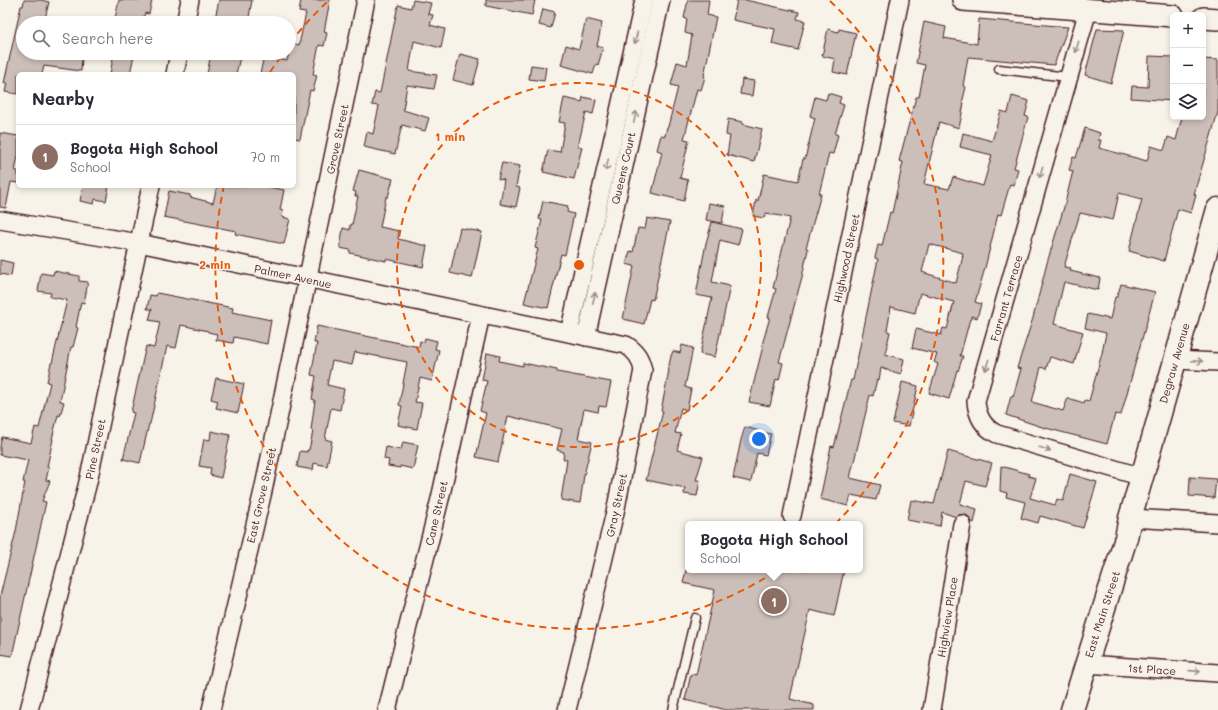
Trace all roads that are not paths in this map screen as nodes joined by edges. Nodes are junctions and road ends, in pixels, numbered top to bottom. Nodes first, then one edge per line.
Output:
1 (190, 0) edge
2 (366, 0) edge
3 (644, 0) edge
4 (661, 0) edge
5 (900, 0) edge
6 (962, 0) edge
7 (1008, 2) edge
8 (1088, 10) junction
9 (187, 16) edge
10 (1170, 16) edge
11 (1206, 18) edge
12 (1218, 19) edge
13 (177, 60) edge
14 (999, 69) dead end
15 (174, 72) edge
16 (1068, 77) junction
17 (634, 83) junction
18 (151, 188) edge
19 (598, 202) junction
20 (615, 207) junction
21 (1218, 209) edge
22 (0, 220) edge
23 (139, 243) junction
24 (307, 279) junction
25 (481, 315) junction
26 (569, 333) junction
27 (586, 336) junction
28 (1175, 360) junction
29 (1218, 362) edge
30 (1142, 477) junction
31 (792, 516) dead end
32 (1130, 518) junction
33 (1218, 523) edge
34 (962, 524) dead end
35 (695, 618) dead end
36 (1086, 664) junction
37 (1218, 673) edge
38 (29, 710) edge
39 (211, 710) edge
40 (387, 710) edge
41 (567, 710) edge
42 (673, 710) edge
43 (932, 710) edge
44 (1072, 710) edge

1 - 9 street
2 - 24 street, Grove Street
3 -> 17 street, Queens Court
4 - 17 street, Queens Court
5 - 31 street, Highwood Street
6 - 7 street
7 - 8 street
8 - 10 street
8 -> 16 street, Farrant Terrace
11 - 12 street
13 - 15 street
14 - 16 lane
16 -> 30 street, Farrant Terrace
17 -> 19 street, Queens Court
20 -> 17 street, Queens Court
18 - 23 street, Pine Street
19 - 20 lane
19 - 26 street, Queens Court
27 -> 20 street, Queens Court
21 - 28 main road, Degraw Avenue
22 - 23 street, Palmer Avenue
23 - 24 street, Palmer Avenue
23 - 38 street, Pine Street
24 - 25 street, Palmer Avenue
24 - 39 street, East Grove Street
25 - 26 street, Palmer Avenue
25 - 40 street, Cane Street
26 - 27 street, Palmer Avenue
27 - 41 street, Gray Street
28 -> 29 street
28 - 30 main road, Degraw Avenue
30 - 32 main road, Degraw Avenue
32 - 33 street
32 - 36 main road, East Main Street
34 - 43 street, Highview Place
35 - 42 lane
36 -> 37 street, 1st Place
36 - 44 main road, East Main Street

